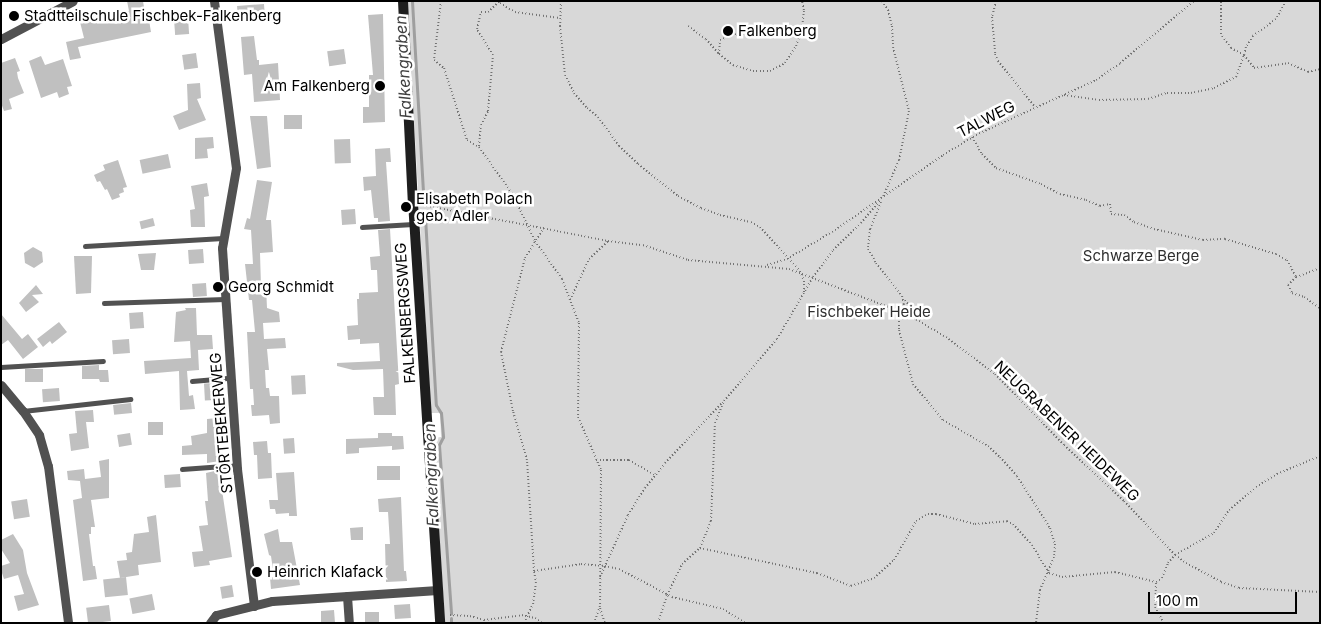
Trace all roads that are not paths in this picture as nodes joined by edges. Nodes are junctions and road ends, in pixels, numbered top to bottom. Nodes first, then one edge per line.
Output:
1 (73, 1) edge
2 (214, 1) edge
3 (403, 1) edge
4 (1, 40) edge
5 (414, 224) junction
6 (362, 227) dead end
7 (224, 238) junction
8 (85, 246) dead end
9 (225, 300) junction
10 (104, 303) dead end
11 (103, 360) dead end
12 (1, 367) edge
13 (231, 378) junction
14 (192, 381) dead end
15 (1, 385) edge
16 (130, 399) dead end
17 (23, 411) junction
18 (237, 465) junction
19 (182, 469) dead end
20 (438, 590) junction
21 (347, 596) junction
22 (254, 606) junction
23 (440, 619) edge
24 (66, 622) edge
25 (210, 623) edge
26 (349, 623) edge

1 - 4 street
2 - 7 street, STÖRTEBEKERWEG
3 - 5 street, FALKENBERGSWEG
5 - 6 lane
5 - 20 street, FALKENBERGSWEG
7 - 8 lane
7 - 9 street, STÖRTEBEKERWEG
9 - 10 lane
9 - 13 street, STÖRTEBEKERWEG
11 - 12 lane
13 - 14 lane
13 - 18 street, STÖRTEBEKERWEG
15 - 17 street
16 - 17 lane
17 - 24 street
18 - 19 lane
18 - 22 street, STÖRTEBEKERWEG
20 - 21 street
20 - 23 street, FALKENBERGSWEG
21 - 22 street
21 - 26 street
22 - 25 street

